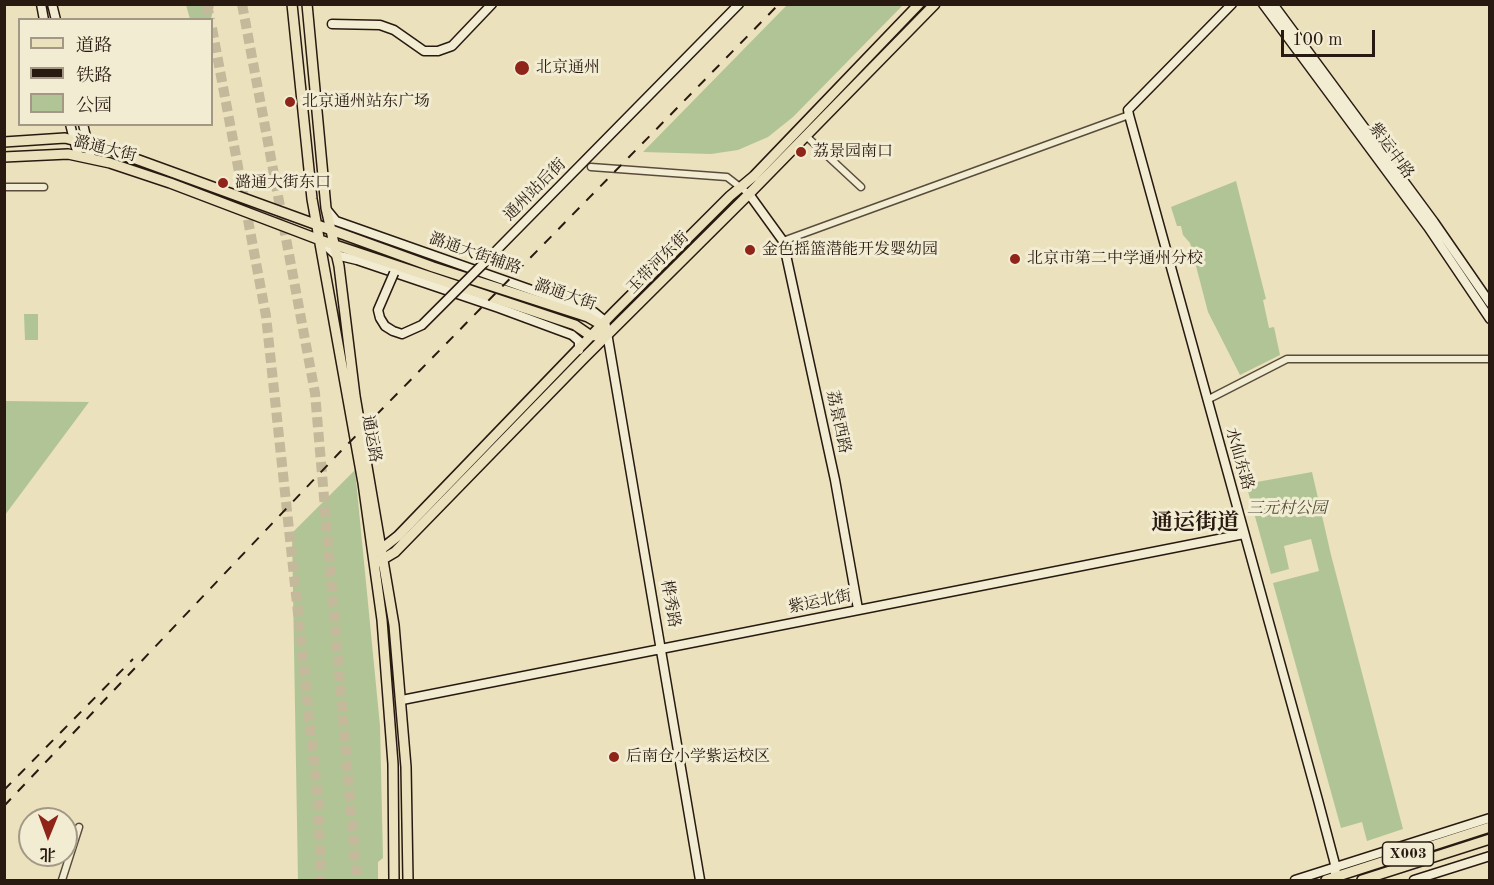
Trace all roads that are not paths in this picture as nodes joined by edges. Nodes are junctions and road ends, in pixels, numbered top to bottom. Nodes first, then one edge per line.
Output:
1 (292, 4) edge
2 (307, 4) edge
3 (492, 4) edge
4 (740, 4) edge
5 (919, 4) edge
6 (935, 4) edge
7 (1232, 4) edge
8 (1263, 4) edge
9 (1273, 4) edge
10 (332, 24) dead end
11 (1129, 115) junction
12 (71, 126) edge
13 (83, 126) edge
14 (806, 136) junction
15 (4, 141) edge
16 (75, 141) junction
17 (88, 145) junction
18 (78, 155) junction
19 (4, 157) edge
20 (91, 158) junction
21 (591, 167) dead end
22 (4, 187) edge
23 (44, 187) dead end
24 (861, 187) dead end
25 (741, 188) junction
26 (749, 194) junction
27 (326, 208) junction
28 (318, 226) junction
29 (330, 229) junction
30 (320, 240) junction
31 (783, 241) junction
32 (333, 244) junction
33 (336, 255) junction
34 (394, 273) junction
35 (1485, 297) edge
36 (1490, 319) edge
37 (604, 323) junction
38 (608, 334) junction
39 (591, 336) junction
40 (579, 350) junction
41 (1490, 359) edge
42 (1207, 400) junction
43 (1244, 534) junction
44 (383, 555) junction
45 (373, 559) junction
46 (858, 609) junction
47 (662, 648) junction
48 (402, 700) junction
49 (1490, 818) edge
50 (79, 827) dead end
51 (1490, 827) edge
52 (1490, 839) edge
53 (1490, 856) edge
54 (1333, 877) edge
55 (62, 880) edge
56 (394, 880) edge
57 (408, 880) edge
58 (700, 880) edge
59 (1295, 880) edge
60 (1362, 880) edge
61 (1417, 880) edge

1 - 28 main road, 通运路
2 - 27 main road, 通运路
3 - 10 street
4 - 34 street, 通州站后街, bridge
5 - 25 main road, 玉带河东街
6 - 14 main road, 玉带河东街
7 - 11 street
8 - 35 street, 紫运中路
9 - 35 street, 紫运中路
11 - 31 street
11 - 42 street, 水仙东路
12 - 16 street
13 - 17 street
14 - 24 street
14 - 26 main road, 玉带河东街
15 - 16 main road, 潞通大街
16 - 17 main road, 潞通大街
16 - 18 street
17 - 20 street
17 - 28 main road, 潞通大街
18 - 19 main road, 潞通大街
18 - 20 main road, 潞通大街
20 - 30 main road, 潞通大街
21 - 25 street
22 - 23 street
25 - 26 street
25 - 37 main road, 玉带河东街
26 - 31 street, 荔景西路
26 - 38 main road, 玉带河东街
27 - 29 main road, 通运路
27 - 37 street, 潞通大街辅路
28 - 29 main road, 潞通大街
28 - 30 main road, 通运路
29 - 32 main road, 通运路
29 - 37 main road, 潞通大街
30 - 32 main road, 潞通大街
30 - 33 street
30 - 45 main road, 通运路
31 - 46 street, 荔景西路
32 - 33 main road, 通运路
32 - 39 main road, 潞通大街
33 - 34 street
33 - 44 main road, 通运路
34 - 40 street
35 - 36 street, 紫运中路
37 - 38 main road, 潞通大街
37 - 39 main road, 玉带河东街
38 - 39 main road, 潞通大街
38 - 44 main road, 玉带河东街
38 - 47 street, 桦秀路
39 - 40 main road, 玉带河东街
40 - 44 main road, 玉带河东街
41 - 42 street
42 - 43 street, 水仙东路
43 - 46 street, 紫运北街
43 - 54 street, 水仙东路
44 - 45 main road, 玉带河东街
44 - 48 main road, 通运路
45 - 56 main road, 通运路
46 - 47 street, 紫运北街
47 - 48 street, 紫运北街
47 - 58 street, 桦秀路
48 - 57 main road, 通运路
49 - 54 street
50 - 55 street
51 - 54 main road, X003
52 - 60 main road, X003
53 - 61 street
54 - 59 street

